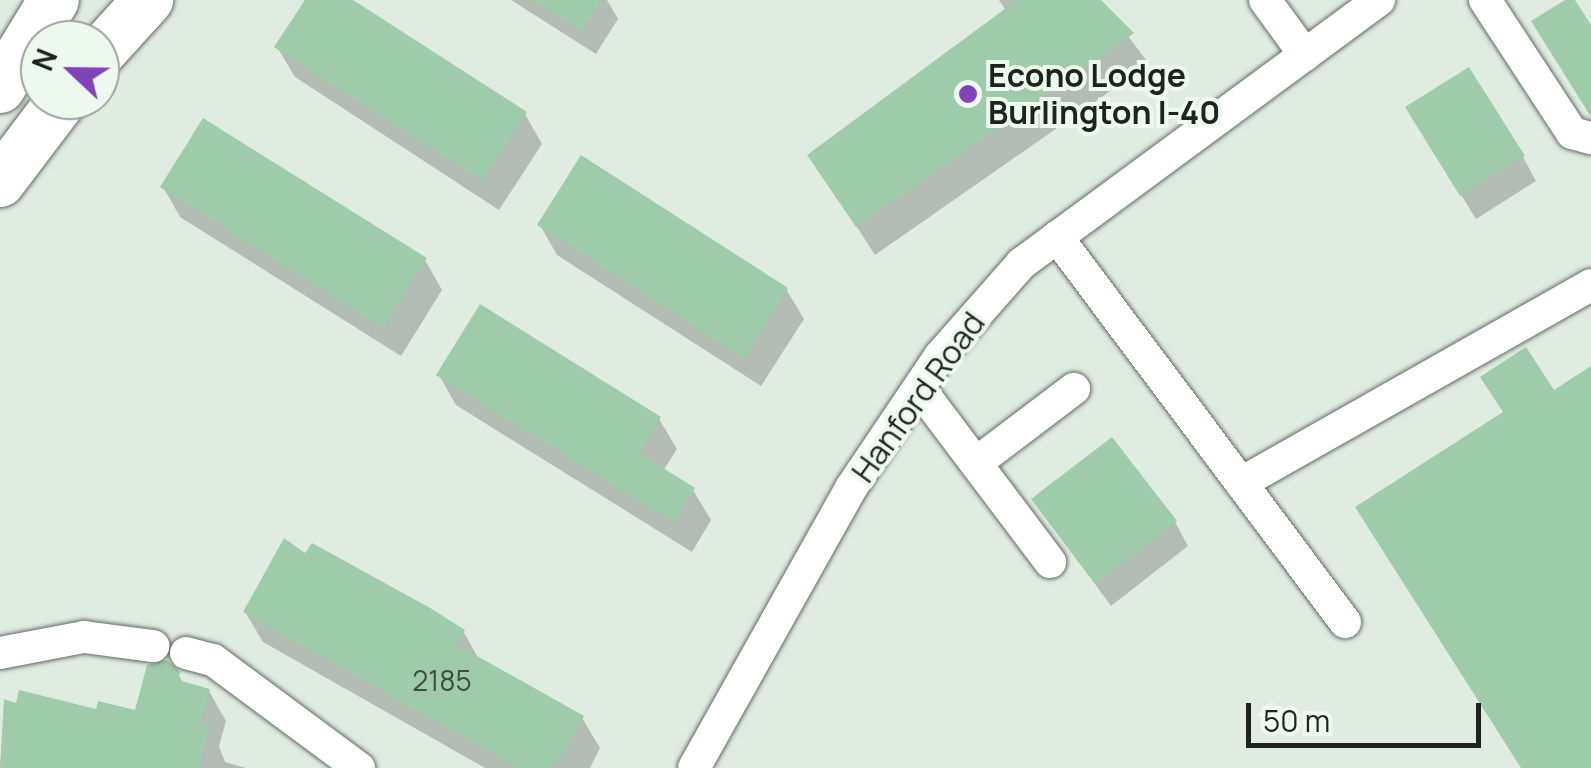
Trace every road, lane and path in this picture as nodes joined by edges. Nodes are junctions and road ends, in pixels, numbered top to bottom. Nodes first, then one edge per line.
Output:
1 (54, 0) edge
2 (148, 0) edge
3 (1265, 0) edge
4 (1379, 0) edge
5 (1496, 4) edge
6 (120, 30) edge
7 (1305, 55) junction
8 (0, 88) edge
9 (47, 120) edge
10 (1591, 138) edge
11 (0, 182) edge
12 (1057, 238) junction
13 (1591, 285) edge
14 (919, 388) junction
15 (1074, 389) dead end
16 (976, 463) junction
17 (1241, 483) junction
18 (1050, 562) dead end
19 (1345, 622) dead end
20 (152, 646) dead end
21 (0, 654) edge
22 (186, 654) dead end
23 (359, 768) edge
24 (694, 768) edge

1 - 8 highway
2 - 6 highway
3 - 7 street
4 - 7 street, Hanford Road
5 - 10 street
7 - 12 street, Hanford Road
9 - 11 highway
12 - 14 street, Hanford Road
12 - 17 street
13 - 17 street
14 - 16 street
14 - 24 street, Hanford Road
15 - 16 street
16 - 18 street
17 - 19 street
20 - 21 street
22 - 23 street

